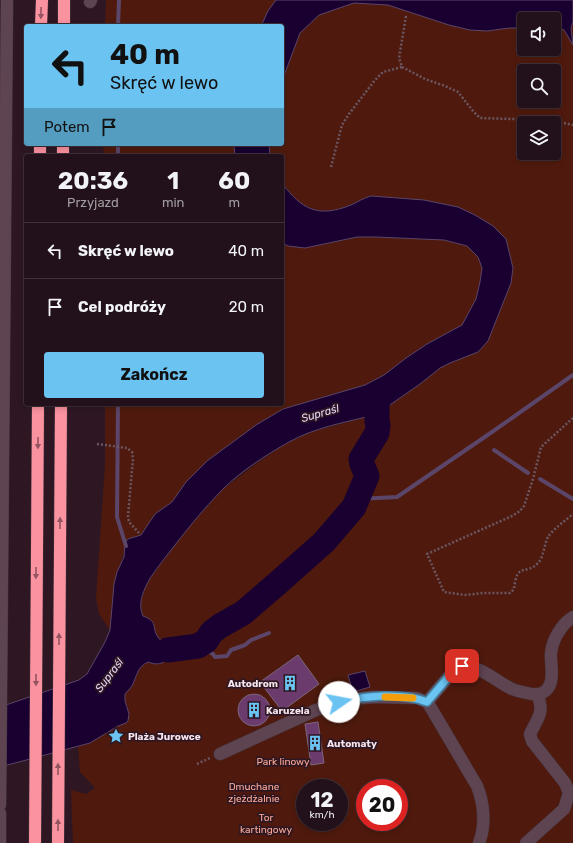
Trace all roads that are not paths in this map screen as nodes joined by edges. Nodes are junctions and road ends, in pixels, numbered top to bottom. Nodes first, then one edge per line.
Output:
1 (7, 0) edge
2 (42, 0) edge
3 (64, 0) edge
4 (41, 24) edge
5 (64, 24) edge
6 (3, 100) edge
7 (2, 330) edge
8 (38, 406) edge
9 (61, 406) edge
10 (573, 618) edge
11 (1, 640) edge
12 (537, 694) junction
13 (427, 702) junction
14 (220, 754) dead end
15 (0, 805) edge
16 (0, 813) edge
17 (0, 843) edge
18 (35, 843) edge
19 (58, 843) edge
20 (479, 843) edge
21 (526, 843) edge

1 - 6 street
2 -> 4 highway
3 - 5 highway
6 - 7 street
7 - 11 street
8 -> 18 highway
19 -> 9 highway
10 - 12 street
11 - 15 street
12 - 13 street
12 - 21 street
13 - 14 street
13 - 20 street
16 - 17 street

